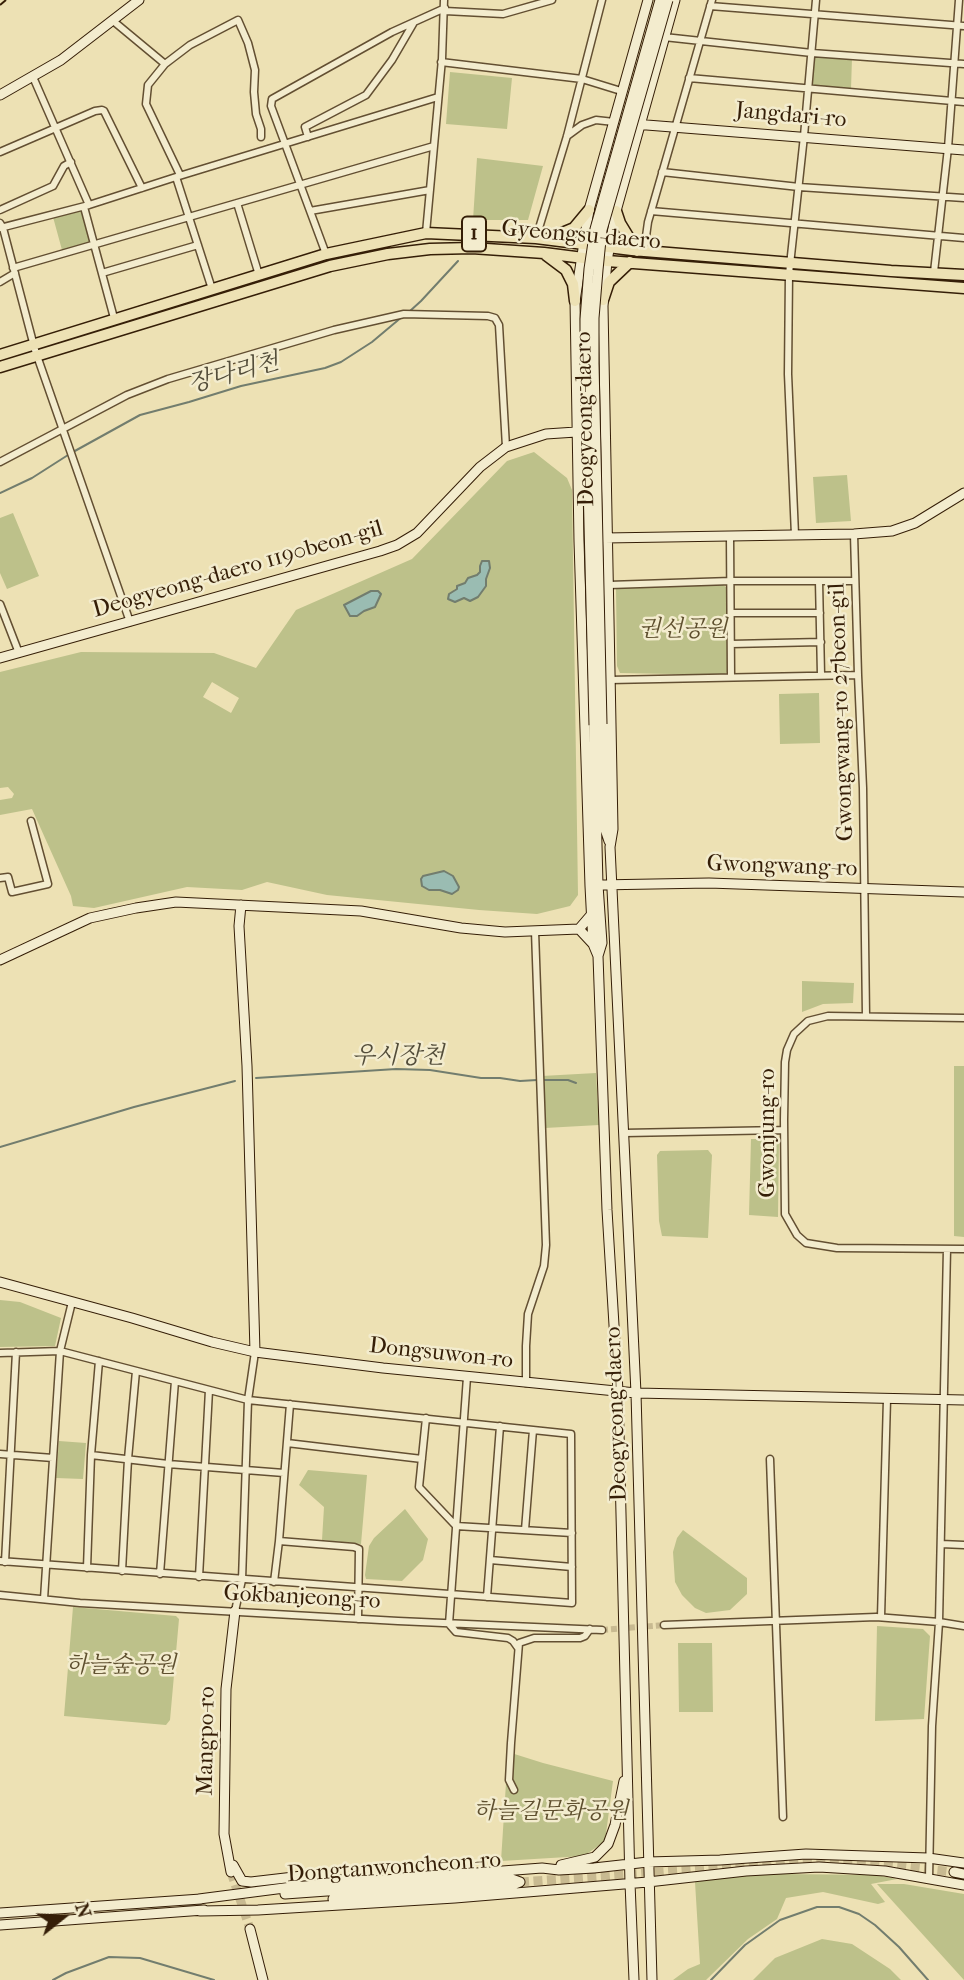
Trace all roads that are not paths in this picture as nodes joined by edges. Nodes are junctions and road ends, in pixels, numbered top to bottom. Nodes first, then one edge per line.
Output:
1 (139, 0) edge
2 (552, 0) edge
3 (602, 0) edge
4 (648, 0) edge
5 (660, 0) edge
6 (668, 0) edge
7 (676, 0) edge
8 (816, 0) edge
9 (959, 0) edge
10 (711, 3) edge
11 (445, 6) edge
12 (814, 15) junction
13 (113, 20) junction
14 (414, 22) junction
15 (961, 26) edge
16 (664, 37) junction
17 (700, 42) junction
18 (811, 52) junction
19 (441, 62) junction
20 (954, 63) junction
21 (165, 64) junction
22 (964, 64) edge
23 (33, 77) junction
24 (689, 78) junction
25 (582, 79) junction
26 (808, 89) junction
27 (621, 91) junction
28 (0, 95) edge
29 (438, 97) junction
30 (952, 101) junction
31 (964, 102) edge
32 (614, 122) junction
33 (639, 124) junction
34 (675, 125) junction
35 (55, 127) junction
36 (567, 136) junction
37 (804, 136) junction
38 (261, 137) dead end
39 (308, 138) junction
40 (285, 144) junction
41 (434, 146) junction
42 (948, 148) junction
43 (964, 149) edge
44 (0, 152) edge
45 (71, 162) junction
46 (662, 172) junction
47 (178, 176) junction
48 (300, 184) junction
49 (799, 187) junction
50 (142, 188) junction
51 (430, 190) junction
52 (943, 196) junction
53 (964, 198) edge
54 (237, 203) junction
55 (86, 206) junction
56 (589, 210) junction
57 (0, 211) edge
58 (310, 211) junction
59 (616, 211) junction
60 (651, 211) junction
61 (189, 218) junction
62 (794, 224) junction
63 (1, 226) edge
64 (426, 233) junction
65 (937, 236) junction
66 (964, 238) edge
67 (542, 239) junction
68 (94, 244) junction
69 (583, 244) junction
70 (198, 245) junction
71 (609, 248) junction
72 (641, 251) junction
73 (544, 253) junction
74 (326, 254) junction
75 (581, 258) junction
76 (607, 261) junction
77 (629, 262) junction
78 (790, 269) junction
79 (14, 270) junction
80 (934, 272) junction
81 (102, 273) junction
82 (259, 275) junction
83 (964, 275) edge
84 (0, 282) edge
85 (964, 288) edge
86 (212, 289) junction
87 (603, 300) junction
88 (575, 301) junction
89 (114, 318) junction
90 (35, 350) junction
91 (1, 353) edge
92 (0, 367) edge
93 (61, 429) junction
94 (576, 432) junction
95 (506, 447) junction
96 (0, 462) edge
97 (964, 493) edge
98 (854, 534) junction
99 (794, 535) junction
100 (730, 537) junction
101 (608, 538) junction
102 (579, 541) junction
103 (819, 581) junction
104 (855, 581) junction
105 (731, 582) junction
106 (609, 585) junction
107 (0, 604) edge
108 (731, 613) junction
109 (820, 613) junction
110 (130, 622) junction
111 (821, 642) junction
112 (731, 644) junction
113 (19, 653) junction
114 (0, 658) edge
115 (858, 675) junction
116 (821, 676) junction
117 (731, 677) junction
118 (609, 680) junction
119 (598, 725) junction
120 (31, 821) dead end
121 (610, 846) junction
122 (0, 878) edge
123 (612, 884) junction
124 (598, 885) junction
125 (866, 889) junction
126 (964, 892) edge
127 (241, 905) junction
128 (592, 915) junction
129 (579, 929) junction
130 (535, 932) junction
131 (593, 944) junction
132 (598, 956) junction
133 (0, 960) edge
134 (866, 1016) junction
135 (964, 1018) edge
136 (784, 1130) junction
137 (624, 1132) junction
138 (947, 1249) junction
139 (964, 1249) edge
140 (0, 1282) edge
141 (72, 1302) junction
142 (16, 1352) junction
143 (60, 1352) junction
144 (255, 1352) junction
145 (0, 1353) edge
146 (99, 1361) junction
147 (136, 1371) junction
148 (467, 1377) junction
149 (175, 1381) junction
150 (526, 1383) junction
151 (209, 1390) junction
152 (618, 1391) junction
153 (636, 1393) junction
154 (887, 1399) junction
155 (248, 1400) junction
156 (944, 1400) junction
157 (964, 1400) edge
158 (290, 1404) junction
159 (426, 1418) junction
160 (464, 1422) junction
161 (500, 1426) junction
162 (533, 1430) junction
163 (287, 1443) junction
164 (0, 1454) edge
165 (11, 1455) junction
166 (91, 1455) junction
167 (54, 1458) junction
168 (128, 1459) junction
169 (422, 1459) junction
170 (770, 1459) dead end
171 (167, 1464) junction
172 (205, 1467) junction
173 (246, 1469) junction
174 (284, 1473) junction
175 (456, 1526) junction
176 (492, 1527) junction
177 (525, 1530) junction
178 (572, 1533) junction
179 (279, 1541) junction
180 (941, 1544) junction
181 (964, 1545) edge
182 (490, 1560) junction
183 (3, 1562) edge
184 (47, 1565) junction
185 (572, 1566) junction
186 (87, 1568) junction
187 (122, 1571) junction
188 (160, 1574) junction
189 (199, 1577) junction
190 (242, 1580) junction
191 (274, 1582) junction
192 (359, 1588) junction
193 (0, 1595) edge
194 (451, 1595) junction
195 (487, 1597) junction
196 (44, 1599) junction
197 (235, 1611) junction
198 (881, 1617) junction
199 (358, 1619) junction
200 (775, 1620) junction
201 (939, 1622) junction
202 (449, 1623) junction
203 (664, 1625) tunnel mouth
204 (964, 1626) edge
205 (590, 1629) junction
206 (602, 1630) tunnel mouth
207 (518, 1648) junction
208 (627, 1769) junction
209 (514, 1790) dead end
210 (783, 1817) dead end
211 (227, 1853) junction
212 (929, 1858) junction
213 (648, 1862) junction
214 (630, 1863) junction
215 (964, 1863) edge
216 (542, 1868) junction
217 (231, 1872) tunnel mouth
218 (954, 1872) tunnel mouth
219 (964, 1874) edge
220 (929, 1878) junction
221 (358, 1882) junction
222 (648, 1882) junction
223 (630, 1883) junction
224 (964, 1885) edge
225 (199, 1899) junction
226 (0, 1911) edge
227 (200, 1911) junction
228 (0, 1925) edge
229 (250, 1928) tunnel mouth
230 (264, 1980) edge
231 (634, 1980) edge
232 (652, 1980) edge

1 - 13 main road
2 - 11 street
3 - 25 street
4 - 27 main road, Deogyeong-daero
5 - 119 main road, bridge
6 - 119 main road, bridge
7 - 16 main road, Deogyeong-daero
8 - 12 street
9 - 15 street
10 - 12 street
10 - 17 street
11 - 14 street
11 - 19 street
12 - 15 street
12 - 18 street
13 - 21 street
13 - 23 main road
14 - 39 street
14 - 40 street
15 - 20 street
16 - 17 street
16 - 33 main road, Deogyeong-daero
17 - 18 street
17 - 24 street
18 - 20 street
18 - 26 street
19 - 25 street
19 - 29 street
20 - 22 street
20 - 30 street
21 - 38 street
21 - 47 street
23 - 28 main road
23 - 35 street
24 - 26 street
24 - 34 street
25 - 27 street
25 - 36 street
26 - 30 street
26 - 37 street
27 - 32 main road, Deogyeong-daero
29 - 39 street
29 - 41 street
30 - 31 street
30 - 42 street
32 - 33 main road, Jangdari-ro
32 - 36 street
32 - 56 main road, Deogyeong-daero
33 - 34 main road, Jangdari-ro
33 - 59 main road, Deogyeong-daero
34 - 37 main road, Jangdari-ro
34 - 46 street
35 - 44 street
35 - 45 street
35 - 50 street
36 - 67 street
37 - 42 main road, Jangdari-ro
37 - 49 street
39 - 40 street
40 - 47 street
40 - 48 street
41 - 48 street
41 - 51 street
42 - 43 main road, Jangdari-ro
42 - 52 street
45 - 55 street
45 - 57 street
46 - 49 street
46 - 60 street
47 - 50 street
47 - 61 street
48 - 54 street
48 - 58 street
49 - 52 street
49 - 62 street
50 - 55 street
51 - 58 street
51 - 64 street
52 - 53 street
52 - 65 street
54 - 61 street
54 - 82 street
55 - 63 street
55 - 68 street
56 - 67 main road
56 - 69 main road, Deogyeong-daero
58 - 74 street
59 - 71 main road, Deogyeong-daero
59 - 72 main road
60 - 62 street
60 - 72 street
61 - 68 street
61 - 70 street
62 - 65 street
62 - 78 street
63 - 79 street
64 - 67 main road, Gyeongsu-daero / 1
64 - 74 main road, Gyeongsu-daero / 1
65 - 66 street
65 - 80 street
67 - 69 main road, Gyeongsu-daero / 1
68 - 79 street
68 - 81 street
69 - 71 main road, Gyeongsu-daero / 1
69 - 75 main road, Deogyeong-daero
70 - 81 street
70 - 86 street
71 - 72 main road, Gyeongsu-daero / 1
71 - 76 main road, Deogyeong-daero
72 - 78 main road, Gyeongsu-daero / 1
73 - 75 main road, Gyeongsu-daero / 1
73 - 88 main road
73 - 90 main road, Gyeongsu-daero / 1
74 - 82 main road, Gyeongsu-daero / 1
75 - 76 main road, Gyeongsu-daero / 1
75 - 88 main road, Deogyeong-daero
76 - 77 main road, Gyeongsu-daero / 1
76 - 87 main road, Deogyeong-daero
77 - 78 main road, Gyeongsu-daero / 1
77 - 87 main road
78 - 80 main road, Gyeongsu-daero / 1
78 - 85 main road, Gyeongsu-daero / 1
78 - 99 street
79 - 84 street
79 - 90 street
80 - 83 main road, Gyeongsu-daero / 1
81 - 89 street
82 - 86 main road, Gyeongsu-daero / 1
86 - 89 main road, Gyeongsu-daero / 1
87 - 101 main road, Deogyeong-daero
88 - 94 main road, Deogyeong-daero
89 - 90 main road, Gyeongsu-daero / 1
90 - 91 main road, Gyeongsu-daero / 1
90 - 92 main road, Gyeongsu-daero / 1
90 - 93 street
93 - 95 street
93 - 96 street
93 - 110 street
94 - 95 main road, Deogyeong-daero 1190beon-gil
94 - 102 main road, Deogyeong-daero
95 - 110 main road, Deogyeong-daero 1190beon-gil
97 - 98 main road
98 - 99 main road
98 - 104 street, Gwongwang-ro 27beon-gil
99 - 100 main road
100 - 101 main road
100 - 105 street
101 - 102 main road
101 - 106 main road, Deogyeong-daero
102 - 128 main road, Deogyeong-daero
103 - 104 street
103 - 105 street
103 - 109 street
104 - 115 street, Gwongwang-ro 27beon-gil
105 - 106 street
105 - 108 street
106 - 118 main road, Deogyeong-daero
107 - 113 street
108 - 109 street
108 - 112 street
109 - 111 street
110 - 113 main road, Deogyeong-daero 1190beon-gil
111 - 112 street
111 - 116 street
112 - 117 street
113 - 114 main road, Deogyeong-daero 1190beon-gil
115 - 116 street
115 - 125 street, Gwongwang-ro 27beon-gil
116 - 117 street
117 - 118 street
118 - 121 main road, Deogyeong-daero
119 - 121 main road, Deogyeong-daero
119 - 124 main road, Deogyeong-daero
120 - 122 street
121 - 123 main road, Deogyeong-daero
123 - 124 main road, Gwongwang-ro
123 - 125 main road, Gwongwang-ro
123 - 137 main road, Deogyeong-daero
124 - 132 main road, Deogyeong-daero
125 - 126 main road, Gwongwang-ro
125 - 134 street, Gwongwang-ro 27beon-gil
127 - 130 main road
127 - 133 main road
127 - 144 main road
128 - 129 main road
128 - 131 main road, Deogyeong-daero
129 - 130 main road
129 - 131 main road
130 - 150 street
131 - 132 main road, Deogyeong-daero
132 - 152 main road, Deogyeong-daero
134 - 135 street, Gwonjung-ro
134 - 136 street, Gwonjung-ro
136 - 137 street
136 - 138 street, Gwonjung-ro
137 - 153 main road, Deogyeong-daero
138 - 139 street, Gwonjung-ro
138 - 156 street
140 - 141 main road, Dongsuwon-ro
141 - 143 street
141 - 144 main road, Dongsuwon-ro
142 - 143 street
142 - 145 street
142 - 165 street
143 - 146 street
143 - 167 street
144 - 148 main road, Dongsuwon-ro
144 - 155 street
146 - 147 street
146 - 166 street
147 - 149 street
147 - 168 street
148 - 150 main road, Dongsuwon-ro
148 - 160 street
149 - 151 street
149 - 171 street
150 - 152 main road, Dongsuwon-ro
151 - 155 street
151 - 172 street
152 - 153 main road, Dongsuwon-ro
152 - 208 main road, Deogyeong-daero
153 - 154 main road, Dongsuwon-ro
153 - 213 main road, Deogyeong-daero
154 - 156 main road, Dongsuwon-ro
154 - 198 street
155 - 158 street
155 - 173 street
156 - 157 main road, Dongsuwon-ro
156 - 180 street
158 - 159 street
158 - 163 street
159 - 160 street
159 - 169 street
160 - 161 street
160 - 175 street
161 - 162 street
161 - 176 street
162 - 177 street
162 - 178 street
163 - 169 street
163 - 174 street
164 - 165 street
165 - 167 street
165 - 183 street
166 - 168 street
166 - 186 street
167 - 184 street
168 - 171 street
168 - 187 street
169 - 175 street
170 - 200 street
171 - 172 street
171 - 188 street
172 - 173 street
172 - 189 street
173 - 174 street
173 - 190 street
174 - 179 street
175 - 176 street
175 - 194 street
176 - 177 street
176 - 182 street
177 - 178 street
178 - 185 street
179 - 191 street
179 - 192 street
180 - 181 street
180 - 201 street
182 - 185 street
182 - 195 street
183 - 184 street
184 - 186 street
184 - 196 street
185 - 195 street
186 - 187 street
187 - 188 street
188 - 189 street
189 - 190 street
190 - 191 street
190 - 197 street
191 - 192 street
192 - 194 street
192 - 199 street
193 - 196 street, Gokbanjeong-ro
194 - 195 street
194 - 202 street
196 - 197 street, Gokbanjeong-ro
197 - 199 street, Gokbanjeong-ro
197 - 211 main road, Mangpo-ro
198 - 200 street
198 - 201 street
199 - 202 street, Gokbanjeong-ro
200 - 203 street
200 - 210 street
201 - 204 street
201 - 212 street
202 - 205 street, Gokbanjeong-ro
202 - 207 street
205 - 206 street, Gokbanjeong-ro
205 - 207 street
207 - 209 street
208 - 214 main road, Deogyeong-daero
208 - 216 main road
211 - 217 main road, Mangpo-ro
211 - 221 main road
212 - 213 main road
212 - 215 main road
212 - 220 street
213 - 214 main road
213 - 222 main road, Deogyeong-daero
214 - 216 main road
214 - 223 main road, Deogyeong-daero
216 - 221 main road
218 - 219 main road
220 - 222 main road
220 - 224 main road
221 - 225 main road
222 - 223 main road
222 - 232 main road, Deogyeong-daero
223 - 227 main road
223 - 231 main road, Deogyeong-daero
225 - 226 main road, Dongtanwoncheon-ro
225 - 227 main road, Dongtanwoncheon-ro
227 - 228 main road, Dongtanwoncheon-ro
229 - 230 main road

